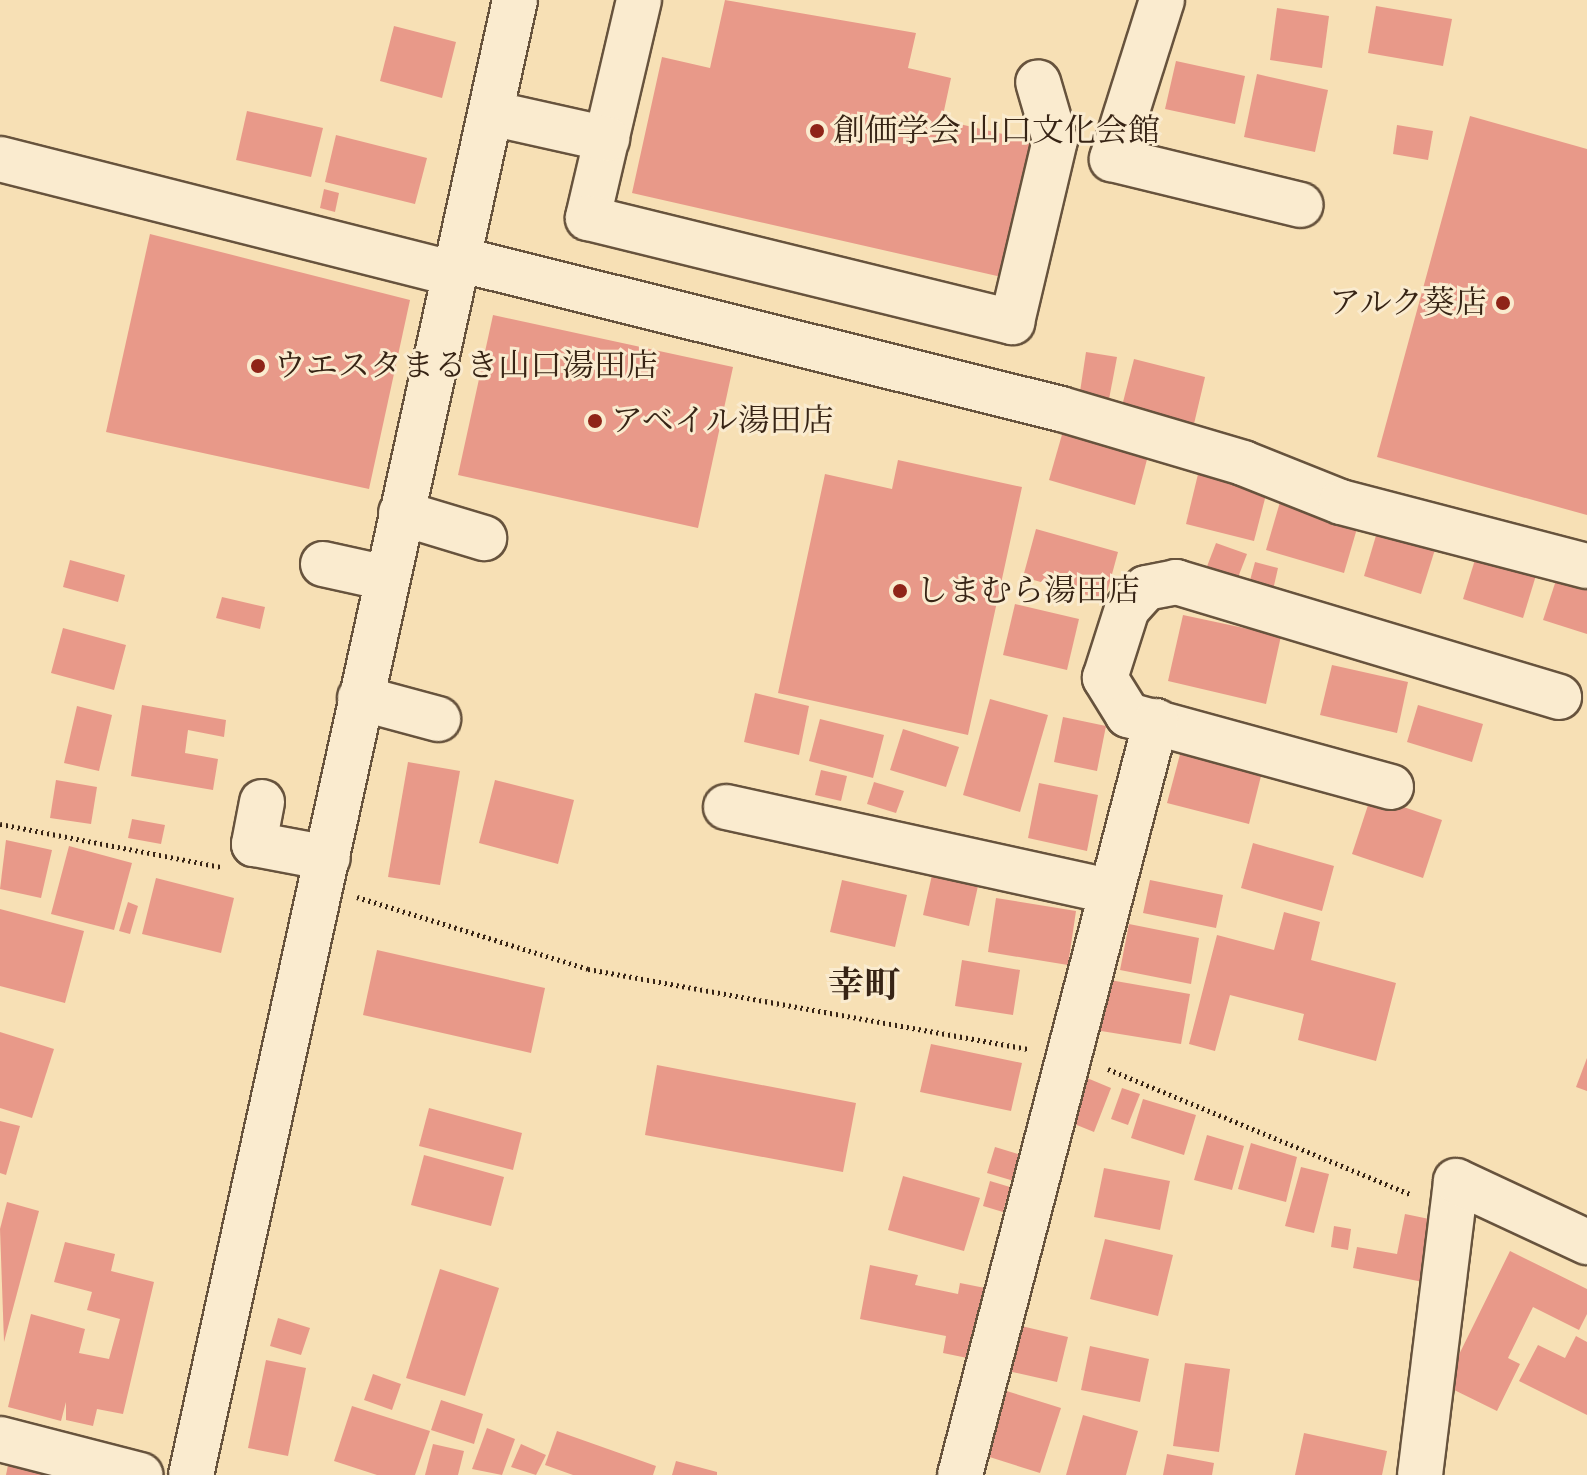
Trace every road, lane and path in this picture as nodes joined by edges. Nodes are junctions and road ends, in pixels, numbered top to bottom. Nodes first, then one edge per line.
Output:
1 (515, 0) edge
2 (639, 0) edge
3 (1162, 0) edge
4 (1038, 82) dead end
5 (491, 113) junction
6 (607, 139) junction
7 (0, 159) edge
8 (1300, 205) dead end
9 (456, 266) junction
10 (401, 513) junction
11 (484, 538) dead end
12 (323, 564) dead end
13 (1587, 566) edge
14 (386, 578) junction
15 (1559, 697) dead end
16 (360, 698) junction
17 (438, 719) dead end
18 (1156, 721) junction
19 (1391, 787) dead end
20 (262, 802) dead end
21 (726, 807) dead end
22 (0, 824) edge
23 (231, 868) dead end
24 (325, 872) junction
25 (1111, 892) junction
26 (1069, 1056) junction
27 (1452, 1216) junction
28 (1587, 1242) edge
29 (0, 1439) edge
30 (140, 1475) edge
31 (191, 1475) edge
32 (960, 1475) edge
33 (1420, 1475) edge

1 - 5 street
2 - 6 street
3 - 8 street
4 - 6 street
5 - 6 street
5 - 9 street
7 - 9 street
9 - 10 street
9 - 13 street
10 - 11 street
10 - 14 street
12 - 14 street
14 - 16 street
15 - 18 street
16 - 17 street
16 - 24 street
18 - 19 street
18 - 25 street
20 - 24 street
21 - 25 street
22 - 23 path
24 - 26 path
24 - 31 street
25 - 26 street
26 - 27 path
26 - 32 street
27 - 28 street
27 - 33 street
29 - 30 street

